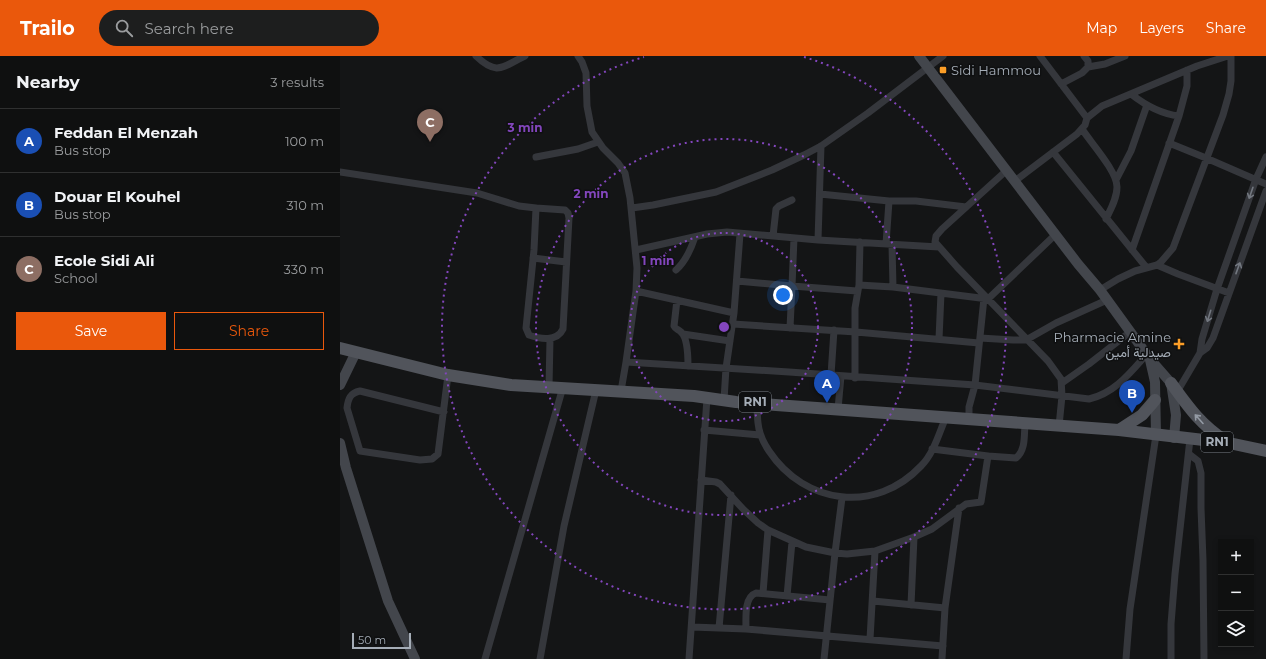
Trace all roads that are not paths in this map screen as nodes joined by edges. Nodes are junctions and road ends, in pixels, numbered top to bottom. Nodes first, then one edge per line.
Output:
1 (476, 56) edge
2 (524, 56) edge
3 (578, 56) edge
4 (919, 56) edge
5 (943, 56) edge
6 (1040, 56) edge
7 (1084, 56) edge
8 (1125, 56) edge
9 (1228, 56) edge
10 (1231, 56) edge
11 (928, 66) junction
12 (1088, 67) junction
13 (1187, 70) junction
14 (1061, 84) junction
15 (1131, 94) junction
16 (1147, 105) junction
17 (1179, 116) junction
18 (1087, 118) junction
19 (1082, 129) junction
20 (598, 142) junction
21 (1170, 143) junction
22 (821, 146) junction
23 (1053, 152) junction
24 (536, 157) dead end
25 (1266, 157) edge
26 (1206, 158) junction
27 (1007, 170) junction
28 (340, 172) edge
29 (1256, 179) junction
30 (1116, 180) junction
31 (1015, 181) junction
32 (1266, 184) edge
33 (1266, 191) edge
34 (820, 194) junction
35 (792, 200) dead end
36 (889, 201) junction
37 (966, 207) junction
38 (536, 208) junction
39 (632, 208) junction
40 (1106, 219) junction
41 (740, 234) junction
42 (1056, 234) junction
43 (773, 236) junction
44 (695, 237) junction
45 (794, 238) junction
46 (818, 240) junction
47 (860, 242) junction
48 (889, 245) junction
49 (939, 247) junction
50 (636, 250) junction
51 (1132, 250) junction
52 (533, 258) junction
53 (566, 262) junction
54 (1157, 265) junction
55 (1146, 267) junction
56 (676, 270) dead end
57 (737, 281) junction
58 (792, 286) junction
59 (893, 286) junction
60 (858, 288) junction
61 (1217, 289) junction
62 (1100, 290) junction
63 (636, 291) junction
64 (941, 293) junction
65 (1229, 293) junction
66 (986, 299) junction
67 (677, 300) junction
68 (1107, 300) junction
69 (734, 313) junction
70 (733, 324) junction
71 (790, 328) junction
72 (834, 330) junction
73 (856, 332) junction
74 (1130, 332) junction
75 (683, 334) junction
76 (550, 339) junction
77 (939, 339) junction
78 (980, 340) junction
79 (1026, 340) junction
80 (730, 341) junction
81 (340, 348) edge
82 (356, 352) junction
83 (1200, 353) junction
84 (1148, 356) junction
85 (626, 362) junction
86 (688, 366) junction
87 (726, 368) junction
88 (448, 375) junction
89 (831, 375) junction
90 (841, 376) junction
91 (855, 378) junction
92 (1062, 383) junction
93 (340, 384) edge
94 (975, 385) junction
95 (549, 387) junction
96 (1174, 387) junction
97 (563, 388) junction
98 (596, 390) junction
99 (621, 391) junction
100 (1062, 396) junction
101 (707, 398) junction
102 (724, 400) junction
103 (1155, 400) junction
104 (755, 402) junction
105 (838, 409) junction
106 (444, 412) junction
107 (946, 418) junction
108 (969, 419) junction
109 (1025, 423) junction
110 (1059, 426) junction
111 (704, 430) junction
112 (1119, 430) junction
113 (760, 435) junction
114 (1156, 435) junction
115 (1174, 438) junction
116 (1190, 439) junction
117 (340, 443) edge
118 (1229, 443) junction
119 (932, 449) junction
120 (1266, 451) edge
121 (1189, 454) junction
122 (988, 456) junction
123 (701, 480) junction
124 (731, 495) junction
125 (842, 498) junction
126 (960, 508) junction
127 (768, 530) junction
128 (914, 537) junction
129 (792, 542) junction
130 (875, 551) junction
131 (835, 553) junction
132 (763, 593) junction
133 (787, 596) junction
134 (830, 600) junction
135 (873, 601) junction
136 (911, 605) junction
137 (945, 608) junction
138 (692, 627) junction
139 (719, 628) junction
140 (746, 629) junction
141 (826, 635) junction
142 (870, 639) junction
143 (943, 646) junction
144 (415, 659) edge
145 (485, 659) edge
146 (540, 659) edge
147 (689, 659) edge
148 (824, 659) edge
149 (942, 659) edge
150 (1126, 659) edge
151 (1171, 659) edge
152 (1204, 659) edge

1 - 2 street
3 - 20 street
4 - 11 main road
5 - 11 street
6 - 14 street
7 - 12 street
8 - 12 street
9 - 13 street
10 - 26 street
11 - 22 street
11 - 27 main road
12 - 14 street
13 - 15 street
13 - 17 street
14 - 18 street
15 - 16 street
15 - 18 street
16 - 17 street
16 - 30 street
17 - 21 street
18 - 19 street
19 - 23 street
19 - 30 street
20 - 24 street
20 - 39 street
21 - 26 street
21 - 51 street
22 - 34 street
22 - 39 street
23 - 31 street
23 - 40 street
25 - 29 street
26 - 29 street
26 - 54 street
27 - 31 main road
27 - 37 street
28 - 38 street
29 - 32 street
29 -> 61 street
30 - 40 street
31 - 42 main road
65 -> 33 street
34 - 36 street
34 - 46 street
35 - 43 street
36 - 37 street
36 - 48 street
37 - 49 street
38 - 52 street
38 - 53 street
39 - 50 street
40 - 51 street
41 - 43 street
41 - 44 street
41 - 57 street
42 - 62 main road
42 - 66 street
43 - 45 street
44 - 50 street
44 - 56 street
45 - 46 street
45 - 58 street
46 - 47 street
47 - 48 street
47 - 60 street
48 - 49 street
48 - 59 street
49 - 66 street
50 - 63 street
51 - 55 street
52 - 53 street
52 - 76 street
53 - 76 street
54 - 55 street
54 - 61 street
55 - 62 street
57 - 58 street
57 - 69 street
58 - 60 street
58 - 71 street
59 - 60 street
59 - 64 street
60 - 73 street
61 - 65 street
61 -> 83 street
62 - 68 main road
63 - 67 street
63 - 85 street
64 - 66 street
64 - 77 street
65 - 83 street
66 - 78 street
66 - 79 street
67 - 69 street
67 - 75 street
68 - 74 main road
68 - 79 street
69 - 70 street
70 - 71 street
70 - 80 street
71 - 72 street
72 - 73 street
72 - 89 street
73 - 77 street
73 - 91 street
74 - 84 main road
74 - 92 street
75 - 80 street
75 - 86 street
76 - 95 street
77 - 78 street
78 - 79 street
78 - 94 street
79 - 92 street
80 - 87 street
81 - 82 main road, RN1
82 - 88 main road, RN1
82 - 93 main road
83 - 96 street
84 - 96 main road
84 - 100 street
84 - 103 main road
85 - 86 street
85 - 99 street
86 - 87 street
87 - 89 street
87 - 102 street
88 - 95 main road, RN1
88 - 106 street
89 - 90 street
90 - 91 street
90 - 105 street
91 - 94 street
92 - 100 street
94 - 100 street
94 - 108 street
95 - 97 main road, RN1
96 - 115 main road
118 -> 96 main road
97 - 98 main road, RN1
97 - 145 street
98 - 99 main road, RN1
98 - 146 street
99 - 101 main road, RN1
100 - 110 street
101 - 102 main road, RN1
101 - 111 street
102 - 104 main road, RN1
103 - 112 main road
103 - 114 main road
104 - 105 main road, RN1
104 - 113 street
105 - 107 main road, RN1
106 - 106 street
107 - 108 main road, RN1
107 - 119 street
108 - 109 main road, RN1
109 - 110 main road, RN1
109 - 122 street
110 - 112 main road, RN1
111 - 113 street
111 - 123 street
112 - 114 main road, RN1
113 - 125 street
114 - 115 main road, RN1
114 - 150 street
115 - 116 main road, RN1
116 - 118 main road, RN1
116 - 121 street
117 - 144 main road
118 - 120 main road, RN1
119 - 122 street
119 - 125 street
121 - 151 street
121 - 152 street
122 - 126 street
123 - 124 street
123 - 138 street
124 - 127 street
124 - 139 street
125 - 131 street
126 - 128 street
126 - 137 street
127 - 129 street
127 - 132 street
128 - 130 street
128 - 136 street
129 - 131 street
129 - 133 street
130 - 131 street
130 - 135 street
131 - 134 street
132 - 133 street
132 - 140 street
133 - 134 street
134 - 141 street
135 - 136 street
135 - 142 street
136 - 137 street
137 - 143 street
138 - 139 street
138 - 147 street
139 - 140 street
140 - 141 street
141 - 142 street
141 - 148 street
142 - 143 street
143 - 149 street

